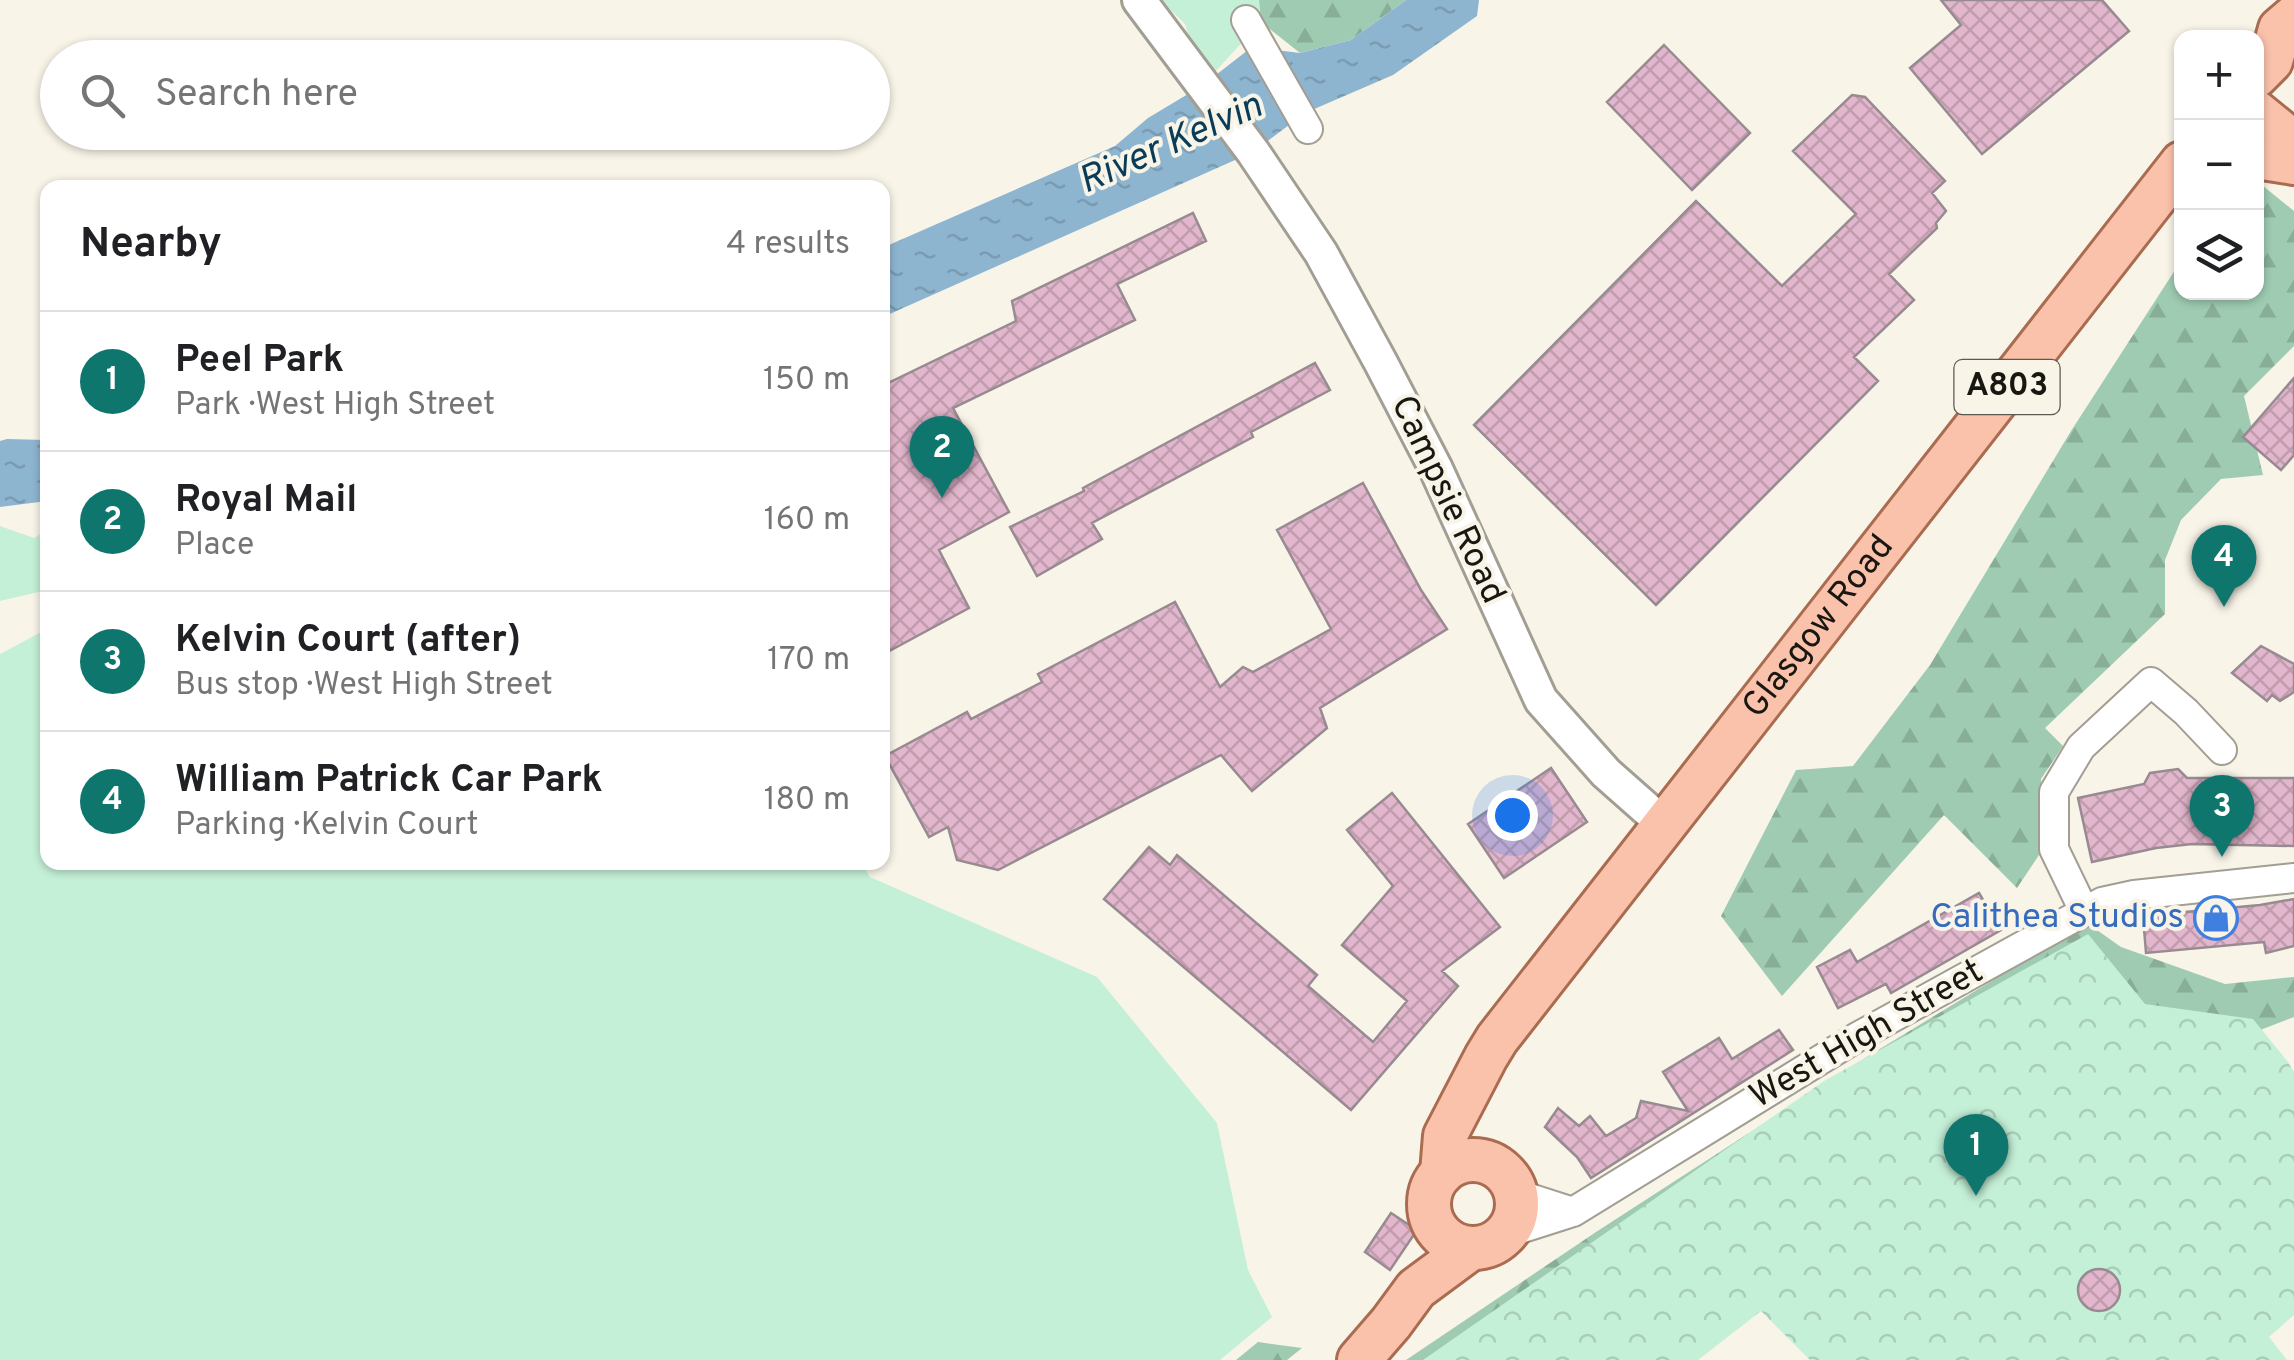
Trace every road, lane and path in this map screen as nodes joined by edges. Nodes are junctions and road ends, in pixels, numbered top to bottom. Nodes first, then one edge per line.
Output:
1 (1148, 12) edge
2 (2294, 17) edge
3 (1246, 20) dead end
4 (2274, 64) edge
5 (2264, 119) edge
6 (1308, 130) dead end
7 (2294, 143) edge
8 (2264, 158) edge
9 (2294, 163) edge
10 (2174, 175) edge
11 (2222, 750) dead end
12 (1666, 826) junction
13 (2294, 878) edge
14 (2084, 911) junction
15 (1466, 1099) junction
16 (1488, 1162) junction
17 (1442, 1173) junction
18 (1573, 1212) junction
19 (1482, 1226) junction
20 (1359, 1360) edge

1 - 12 street, Campsie Road
2 - 4 main road
3 - 6 street
5 - 7 main road
8 - 9 main road
10 - 12 main road, Glasgow Road / A803
11 - 14 street
12 - 15 main road, Glasgow Road / A803
13 - 14 street, West High Street
14 - 18 street, West High Street
15 - 16 main road
15 - 17 main road, Glasgow Road / A803
16 - 17 main road
16 - 19 main road
17 - 19 main road
18 - 19 street, West High Street
18 - 19 street
19 - 20 main road

